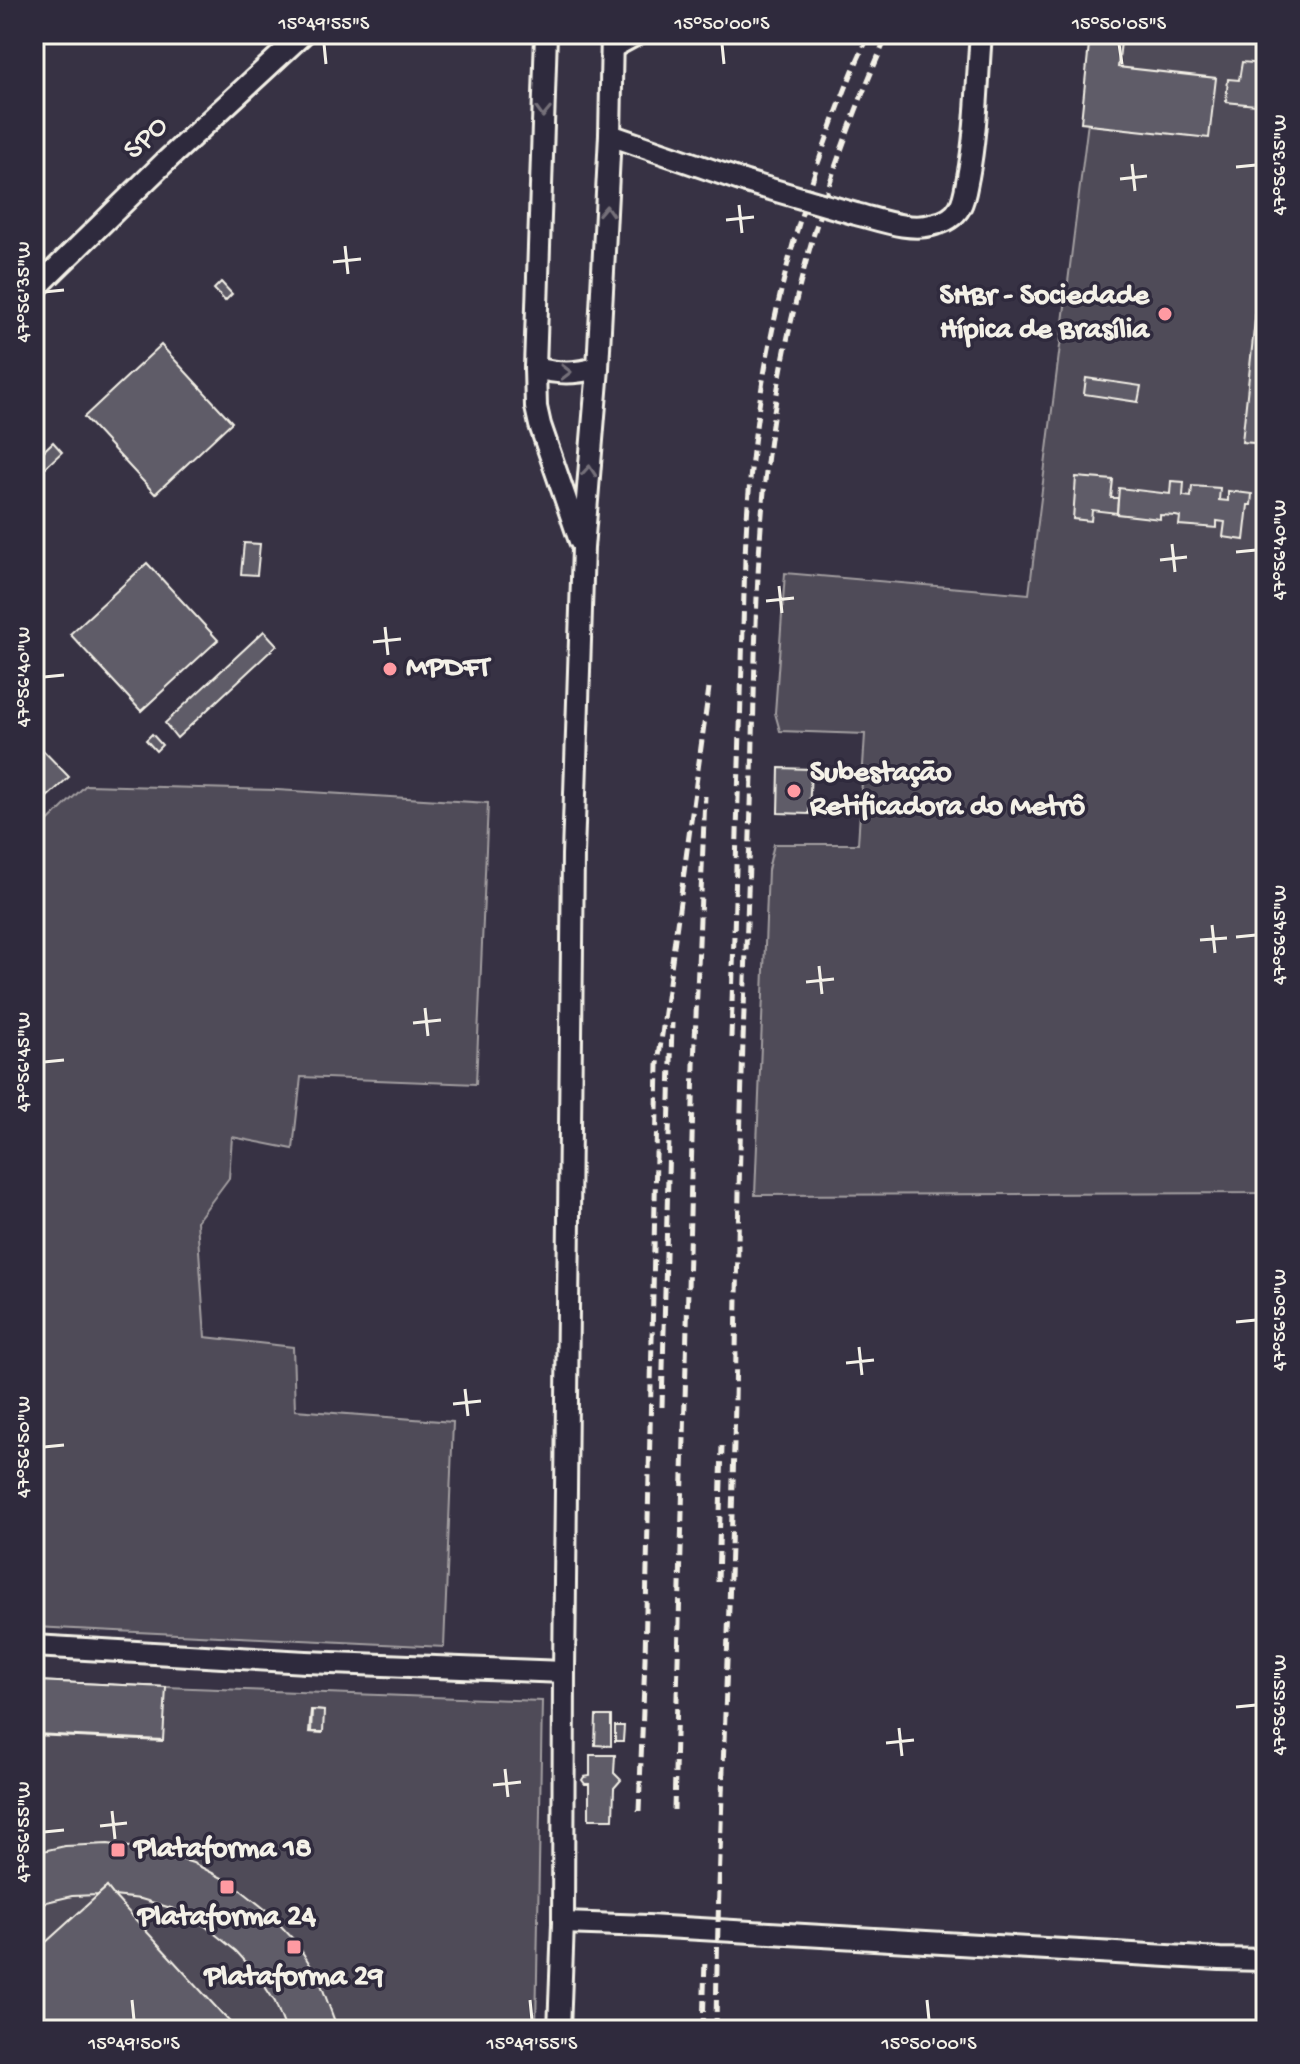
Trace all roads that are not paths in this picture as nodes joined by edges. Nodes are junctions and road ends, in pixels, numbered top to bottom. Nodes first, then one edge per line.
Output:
1 (303, 34) edge
2 (546, 34) edge
3 (637, 34) edge
4 (981, 34) edge
5 (612, 40) edge
6 (610, 135) junction
7 (34, 290) edge
8 (535, 368) junction
9 (598, 368) junction
10 (583, 548) junction
11 (34, 1646) edge
12 (564, 1672) junction
13 (563, 1923) junction
14 (1266, 1960) edge
15 (559, 2030) edge

1 - 7 street, SPO
2 -> 8 street
3 - 5 street
4 - 6 street, bridge
5 - 6 street
9 -> 6 street
8 -> 9 street
8 - 10 street
10 -> 9 street
10 - 12 street
11 - 12 street
12 - 13 street
13 - 14 street
13 - 15 street

